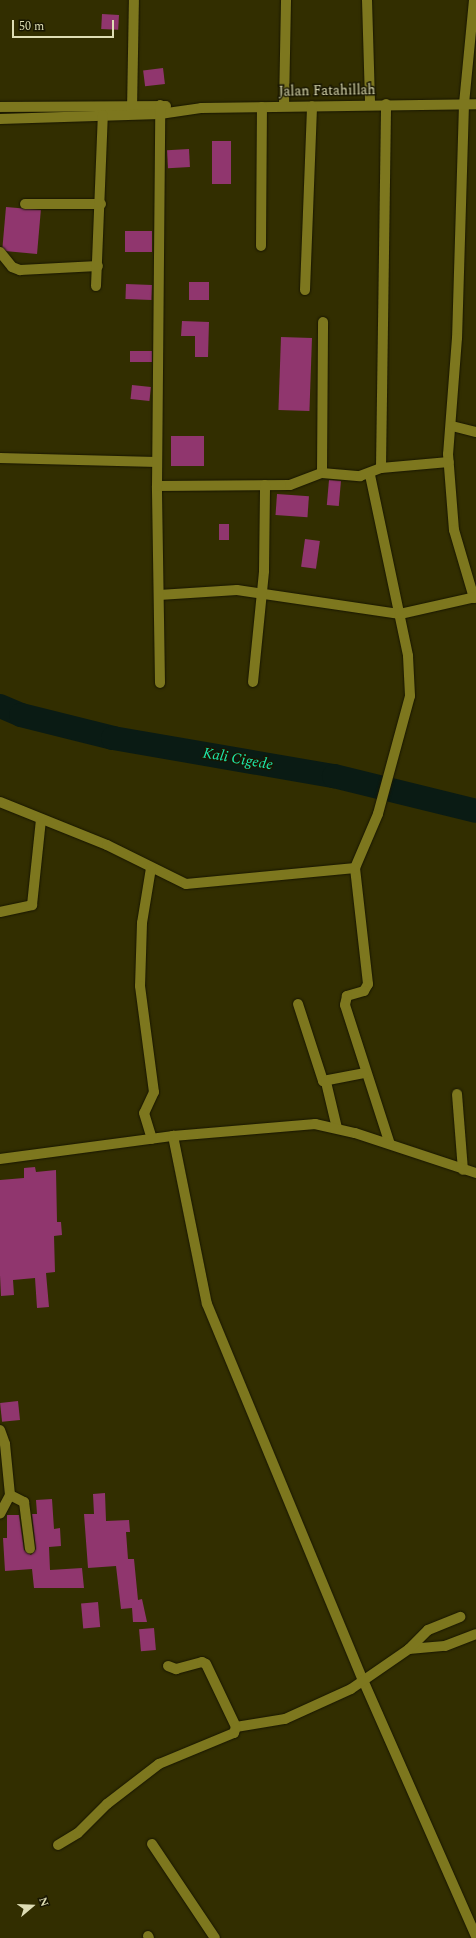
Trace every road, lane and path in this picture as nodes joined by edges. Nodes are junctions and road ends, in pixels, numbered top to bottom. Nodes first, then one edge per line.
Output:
1 (134, 0) edge
2 (286, 0) edge
3 (366, 0) edge
4 (474, 0) edge
5 (132, 104) junction
6 (370, 104) junction
7 (386, 104) junction
8 (464, 104) junction
9 (476, 104) edge
10 (284, 106) junction
11 (312, 106) junction
12 (0, 107) edge
13 (262, 107) junction
14 (160, 110) junction
15 (103, 115) junction
16 (131, 115) junction
17 (0, 119) edge
18 (25, 204) dead end
19 (101, 204) junction
20 (261, 246) dead end
21 (0, 252) edge
22 (98, 266) junction
23 (96, 286) dead end
24 (305, 290) dead end
25 (323, 322) dead end
26 (452, 426) junction
27 (476, 432) edge
28 (0, 458) edge
29 (157, 462) junction
30 (449, 462) junction
31 (381, 468) junction
32 (322, 473) junction
33 (370, 475) junction
34 (265, 485) junction
35 (157, 486) junction
36 (259, 594) junction
37 (159, 595) junction
38 (475, 597) edge
39 (400, 614) junction
40 (254, 682) dead end
41 (160, 683) dead end
42 (0, 802) edge
43 (41, 819) junction
44 (151, 868) junction
45 (355, 868) junction
46 (0, 912) edge
47 (298, 1004) dead end
48 (365, 1073) junction
49 (326, 1082) junction
50 (457, 1094) dead end
51 (338, 1128) junction
52 (173, 1136) junction
53 (152, 1139) junction
54 (390, 1144) junction
55 (0, 1159) edge
56 (463, 1170) junction
57 (476, 1173) edge
58 (0, 1430) edge
59 (10, 1495) junction
60 (0, 1514) edge
61 (30, 1549) dead end
62 (460, 1617) dead end
63 (476, 1634) edge
64 (409, 1649) junction
65 (168, 1666) dead end
66 (363, 1680) junction
67 (236, 1727) junction
68 (152, 1844) dead end
69 (58, 1845) dead end
70 (476, 1936) edge
71 (215, 1938) edge

1 - 5 street
2 - 10 street
3 - 6 street
4 - 8 street
5 - 12 street, Jalan Fatahillah
5 - 14 street, Jalan Fatahillah
5 - 16 street
6 - 7 street, Jalan Fatahillah
6 - 11 street, Jalan Fatahillah
7 - 8 street, Jalan Fatahillah
7 - 31 street
8 - 9 street, Jalan Fatahillah
8 - 26 street
10 - 11 street, Jalan Fatahillah
10 - 13 street, Jalan Fatahillah
11 - 24 street
13 - 14 street, Jalan Fatahillah
13 - 20 street
14 - 16 street, Jalan Fatahillah
14 - 29 street
15 - 16 street, Jalan Fatahillah
15 - 17 street, Jalan Fatahillah
15 - 19 street
18 - 19 street
19 - 22 street
21 - 22 street
22 - 23 street
25 - 32 street
26 - 27 street
26 - 30 street
28 - 29 street
29 - 35 street
30 - 31 street
30 - 38 street
31 - 33 street
32 - 33 street
32 - 34 street
33 - 39 street
34 - 35 street
34 - 36 street
35 - 37 street
36 - 37 street
36 - 39 street
36 - 40 street
37 - 41 street
38 - 39 street
39 - 45 street
42 - 43 street
43 - 44 street
43 - 46 street
44 - 45 street
44 - 53 street
45 - 48 street
47 - 49 street
48 - 49 street
48 - 54 street
49 - 51 street
50 - 56 street
51 - 52 street
51 - 54 street
52 - 53 street
52 - 66 street
53 - 55 street
54 - 56 street
56 - 57 street
58 - 59 street
59 - 60 street
59 - 61 street
62 - 64 street
63 - 64 street
64 - 66 street
65 - 67 street
66 - 67 street
66 - 70 street
67 - 69 street
68 - 71 street

